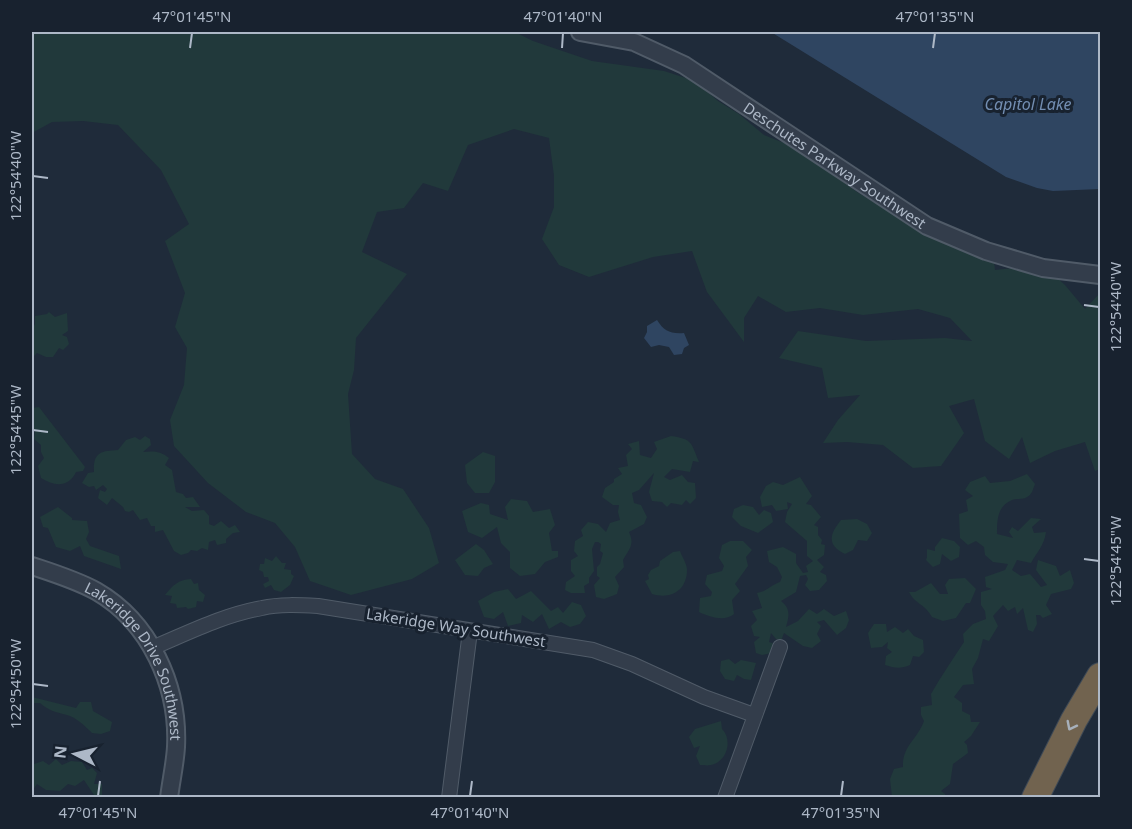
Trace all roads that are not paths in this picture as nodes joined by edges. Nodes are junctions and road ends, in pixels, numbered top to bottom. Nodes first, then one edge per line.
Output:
1 (580, 32) edge
2 (1101, 275) edge
3 (32, 566) edge
4 (470, 631) junction
5 (780, 647) dead end
6 (152, 648) junction
7 (1101, 676) edge
8 (754, 715) junction
9 (169, 798) edge
10 (449, 798) edge
11 (725, 798) edge
12 (1035, 798) edge

1 - 2 street, Deschutes Parkway Southwest
3 - 6 street, Lakeridge Drive Southwest
4 - 6 street, Lakeridge Way Southwest
4 - 8 street, Lakeridge Way Southwest
4 - 10 street
5 - 8 street
6 - 9 street, Lakeridge Drive Southwest
7 -> 12 highway
8 - 11 street

